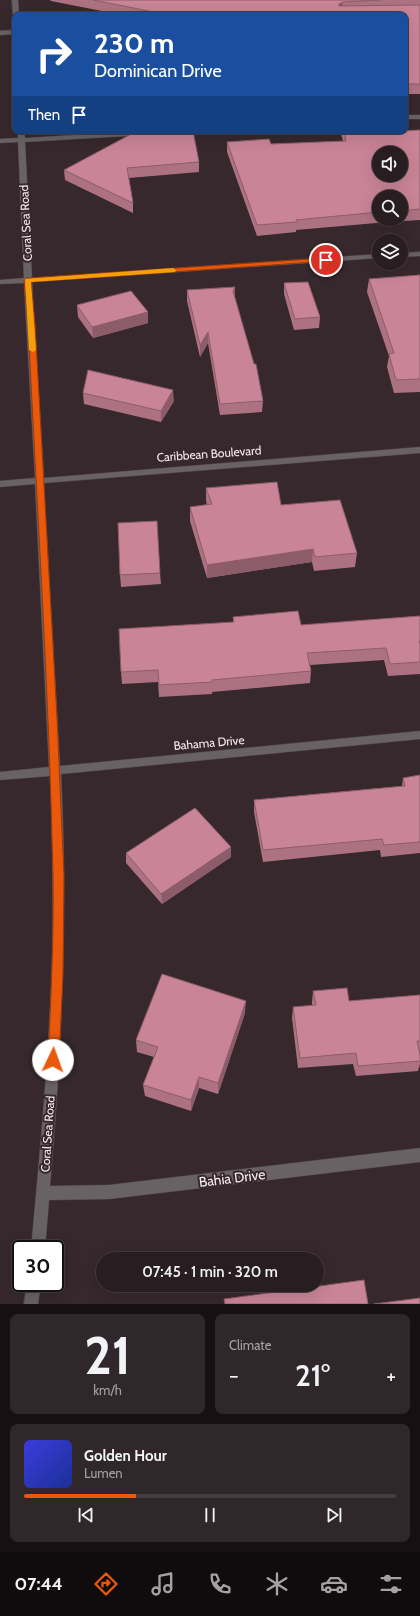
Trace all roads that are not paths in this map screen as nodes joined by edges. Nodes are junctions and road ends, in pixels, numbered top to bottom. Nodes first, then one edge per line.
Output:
1 (15, 0) edge
2 (16, 12) edge
3 (12, 32) edge
4 (0, 33) edge
5 (408, 117) edge
6 (420, 117) edge
7 (87, 134) edge
8 (21, 136) edge
9 (0, 141) edge
10 (420, 254) edge
11 (408, 255) edge
12 (372, 256) edge
13 (28, 280) junction
14 (0, 282) edge
15 (420, 450) edge
16 (40, 480) junction
17 (0, 484) edge
18 (420, 736) edge
19 (55, 772) junction
20 (0, 776) edge
21 (420, 1155) edge
22 (44, 1193) junction
23 (39, 1240) edge
24 (33, 1292) edge
25 (32, 1304) edge

1 - 2 street
3 - 4 street
5 - 6 street
7 - 8 street
8 - 9 street
8 - 13 street, Coral Sea Road
10 - 11 street
12 - 13 street
13 - 14 street
13 - 16 street, Coral Sea Road
15 - 16 street, Caribbean Boulevard
16 - 17 street, Caribbean Boulevard
16 - 19 street, Coral Sea Road
18 - 19 street, Bahama Drive
19 - 20 street, Bahama Drive
19 - 22 street, Coral Sea Road
21 - 22 street, Bahia Drive
22 - 23 street, Coral Sea Road
24 - 25 street

